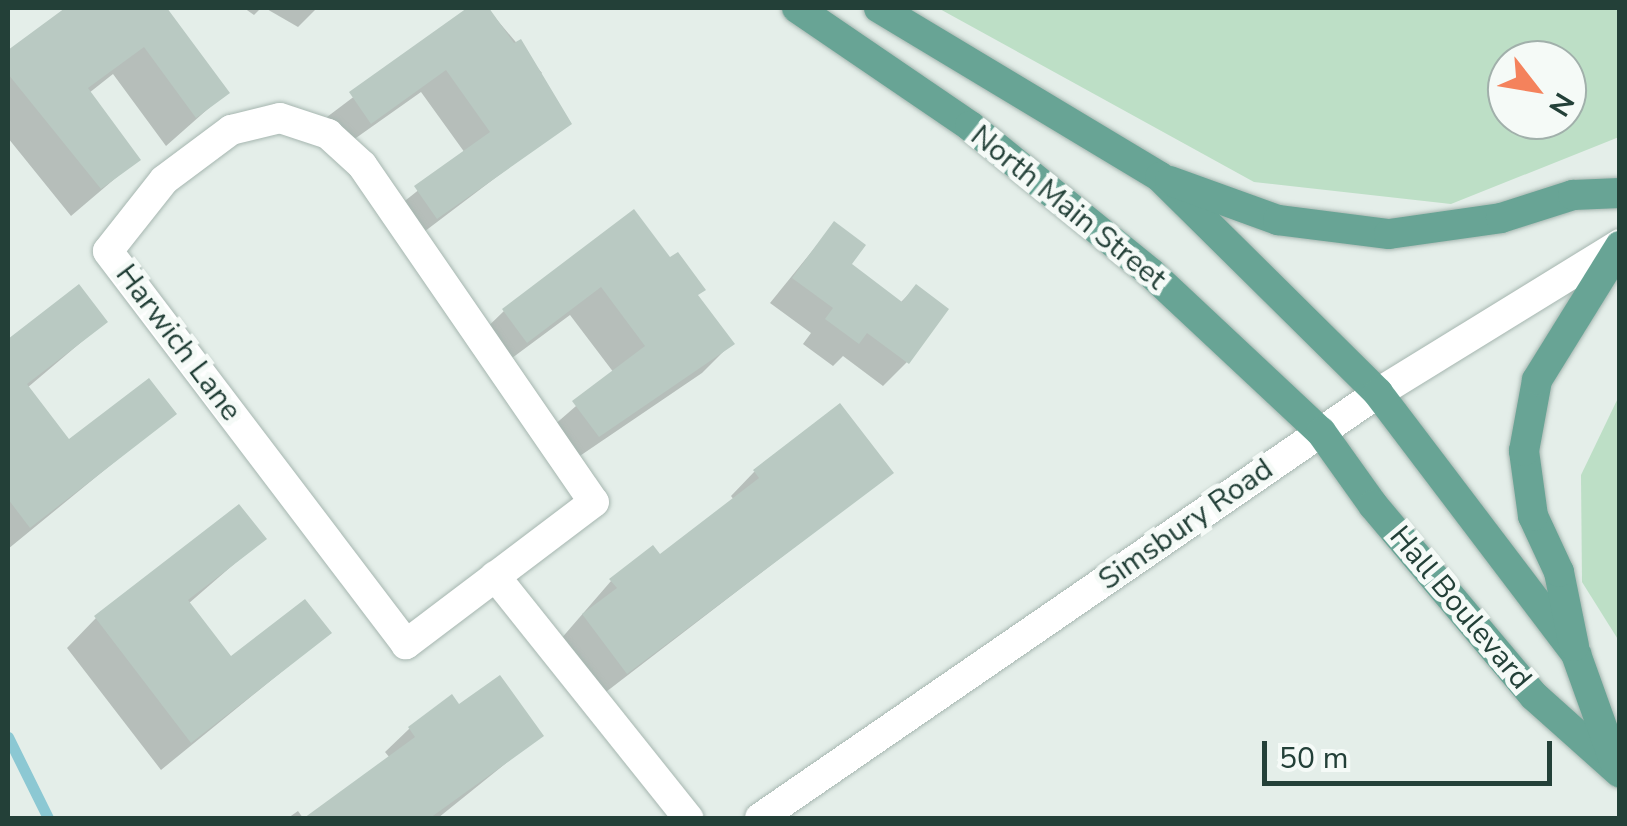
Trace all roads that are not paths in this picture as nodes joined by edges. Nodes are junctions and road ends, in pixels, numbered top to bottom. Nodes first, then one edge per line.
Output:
1 (797, 8) edge
2 (879, 8) edge
3 (1160, 177) junction
4 (1620, 193) edge
5 (1620, 245) edge
6 (1378, 393) junction
7 (1321, 432) junction
8 (495, 576) junction
9 (1576, 654) junction
10 (1618, 771) edge
11 (688, 818) edge
12 (760, 818) edge

1 - 7 main road, North Main Street
2 - 3 main road, North Main Street
3 - 4 main road
3 - 6 main road, North Main Street
5 - 6 street, Simsbury Road
5 - 9 main road
6 - 7 street, Simsbury Road
6 - 9 main road, Hall Boulevard
7 - 10 main road, Hall Boulevard
7 - 12 street, Simsbury Road
8 - 8 street, Harwich Lane
8 - 11 street
9 - 10 main road, Hall Boulevard

